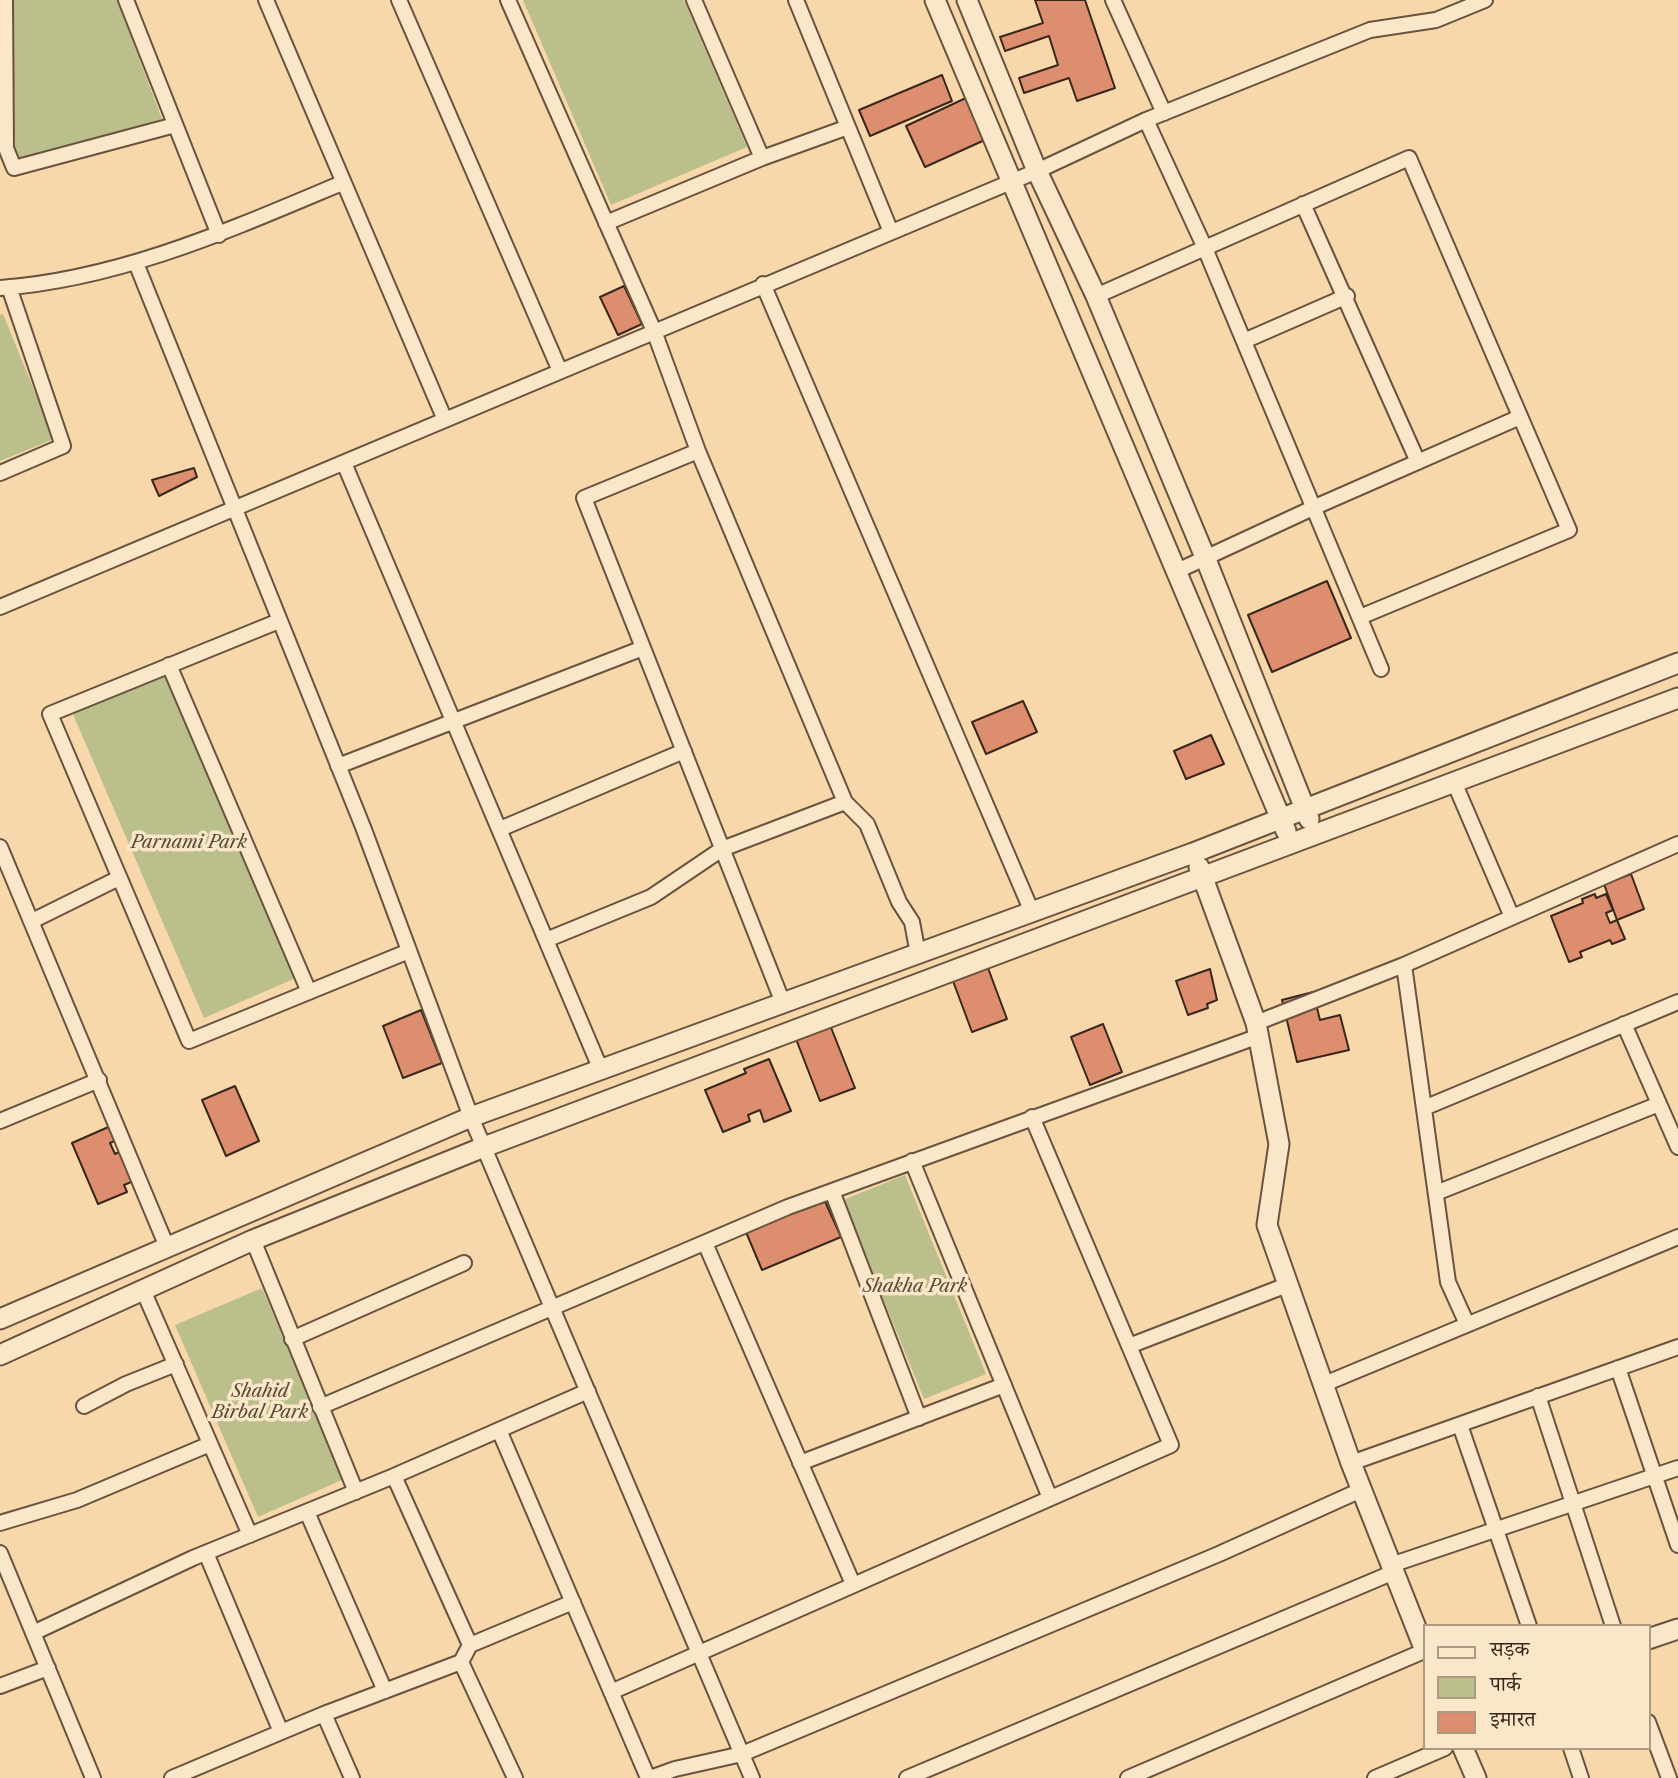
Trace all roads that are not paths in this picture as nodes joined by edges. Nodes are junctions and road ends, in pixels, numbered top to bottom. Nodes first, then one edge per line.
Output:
1 (5, 0) edge
2 (126, 0) edge
3 (266, 0) edge
4 (399, 0) edge
5 (508, 0) edge
6 (694, 0) edge
7 (796, 0) edge
8 (935, 0) edge
9 (967, 0) edge
10 (1113, 0) edge
11 (1485, 0) edge
12 (1164, 113) junction
13 (1146, 120) junction
14 (176, 125) junction
15 (848, 127) junction
16 (762, 158) junction
17 (1037, 171) junction
18 (342, 183) junction
19 (1010, 183) junction
20 (1303, 204) junction
21 (606, 223) junction
22 (891, 232) junction
23 (219, 235) junction
24 (1204, 246) junction
25 (136, 262) junction
26 (763, 284) junction
27 (5, 287) edge
28 (1096, 296) junction
29 (1346, 296) junction
30 (654, 331) junction
31 (1244, 341) junction
32 (560, 371) junction
33 (1520, 417) junction
34 (445, 420) junction
35 (698, 450) junction
36 (1418, 462) junction
37 (344, 463) junction
38 (0, 473) edge
39 (233, 507) junction
40 (1315, 507) junction
41 (1205, 557) junction
42 (1177, 572) junction
43 (0, 607) edge
44 (1360, 617) junction
45 (279, 621) junction
46 (643, 649) junction
47 (1678, 663) edge
48 (169, 665) junction
49 (1381, 669) dead end
50 (1678, 698) edge
51 (454, 722) junction
52 (684, 751) junction
53 (338, 766) junction
54 (1454, 782) junction
55 (845, 802) junction
56 (1305, 809) junction
57 (1280, 819) junction
58 (500, 829) junction
59 (1315, 835) junction
60 (1292, 844) junction
61 (1678, 844) edge
62 (0, 847) edge
63 (722, 849) junction
64 (1194, 853) junction
65 (119, 878) junction
66 (1203, 878) junction
67 (1032, 912) junction
68 (1513, 917) junction
69 (32, 921) junction
70 (546, 940) junction
71 (409, 951) junction
72 (918, 954) junction
73 (1404, 965) junction
74 (309, 992) junction
75 (1678, 1002) edge
76 (783, 1003) junction
77 (1624, 1024) junction
78 (1257, 1029) junction
79 (601, 1070) junction
80 (99, 1080) junction
81 (1659, 1104) junction
82 (1424, 1108) junction
83 (471, 1117) junction
84 (1032, 1118) junction
85 (0, 1121) edge
86 (484, 1147) junction
87 (1678, 1147) edge
88 (912, 1161) junction
89 (832, 1191) junction
90 (1436, 1193) junction
91 (1678, 1237) edge
92 (253, 1240) junction
93 (705, 1242) junction
94 (167, 1247) junction
95 (464, 1263) dead end
96 (1287, 1285) junction
97 (143, 1290) junction
98 (553, 1308) junction
99 (0, 1319) edge
100 (1467, 1324) junction
101 (292, 1339) junction
102 (1129, 1346) junction
103 (1678, 1347) edge
104 (0, 1355) edge
105 (176, 1364) junction
106 (1618, 1368) junction
107 (1004, 1385) junction
108 (1322, 1385) junction
109 (588, 1391) junction
110 (1538, 1396) junction
111 (84, 1406) dead end
112 (320, 1407) junction
113 (919, 1418) junction
114 (1460, 1424) junction
115 (499, 1430) junction
116 (210, 1444) junction
117 (800, 1463) junction
118 (1351, 1463) junction
119 (1678, 1468) edge
120 (394, 1476) junction
121 (1656, 1476) junction
122 (1361, 1490) junction
123 (356, 1492) junction
124 (1050, 1498) junction
125 (1574, 1503) junction
126 (307, 1512) junction
127 (0, 1523) edge
128 (1497, 1529) junction
129 (250, 1535) junction
130 (1678, 1545) edge
131 (0, 1553) edge
132 (206, 1553) junction
133 (1392, 1568) junction
134 (853, 1584) junction
135 (6, 1587) edge
136 (573, 1602) junction
137 (1528, 1624) edge
138 (1613, 1624) edge
139 (1678, 1629) edge
140 (33, 1633) junction
141 (1650, 1638) edge
142 (1422, 1644) edge
143 (470, 1645) junction
144 (1422, 1650) edge
145 (699, 1652) junction
146 (461, 1662) junction
147 (48, 1668) junction
148 (0, 1686) edge
149 (385, 1691) junction
150 (611, 1692) junction
151 (324, 1714) junction
152 (1650, 1727) edge
153 (281, 1732) junction
154 (1440, 1750) edge
155 (1464, 1750) edge
156 (1572, 1750) edge
157 (742, 1754) junction
158 (192, 1774) edge
159 (347, 1777) edge
160 (93, 1778) edge
161 (172, 1778) edge
162 (515, 1778) edge
163 (649, 1778) edge
164 (752, 1778) edge
165 (907, 1778) edge
166 (1128, 1778) edge
167 (1374, 1778) edge
168 (1476, 1778) edge
169 (1581, 1778) edge
170 (1669, 1778) edge

1 - 14 street
2 - 14 street
3 - 18 street
4 - 32 street
5 - 21 street
6 - 16 street
7 - 15 street
8 - 19 street
9 - 17 street
10 - 12 street
11 - 12 street
12 - 13 street
13 - 17 street
13 - 24 street
14 - 23 street
15 - 16 street
15 - 22 street
16 - 21 street
17 - 19 street
17 - 28 street
18 - 23 street
18 - 34 street
19 - 22 street
19 - 42 street
20 - 24 street
20 - 29 street
20 - 33 street
21 - 30 street
22 - 26 street
23 - 25 street
24 - 28 street
24 - 31 street
25 - 27 street
25 - 39 street
26 - 30 street
26 - 67 street
27 - 38 street
28 - 41 street
29 - 31 street
29 - 36 street
30 - 32 street
30 - 35 street
31 - 40 street
32 - 34 street
33 - 36 street
33 - 44 street
34 - 37 street
35 - 46 street
35 - 55 street
36 - 40 street
37 - 39 street
37 - 51 street
39 - 43 street
39 - 45 street
40 - 41 street
40 - 44 street
41 - 42 street
41 - 56 street
42 - 57 street
44 - 49 street
45 - 48 street
45 - 53 street
46 - 51 street
46 - 52 street
47 - 56 street
48 - 65 street
48 - 74 street
50 - 54 street
51 - 53 street
51 - 58 street
52 - 58 street
52 - 63 street
53 - 71 street
54 - 59 street
54 - 68 street
55 - 63 street
55 - 72 street
56 - 57 street
56 - 59 street
57 - 60 street
57 - 64 street
58 - 70 street
59 - 60 street
60 - 66 street
61 - 68 street
62 - 69 street
63 - 70 street
63 - 76 street
64 - 66 street
64 - 67 street
65 - 69 street
65 - 74 street
66 - 78 street
66 - 86 street
67 - 72 street
68 - 73 street
69 - 80 street
70 - 79 street
71 - 74 street
71 - 83 street
72 - 76 street
73 - 78 street
73 - 82 street
75 - 77 street
76 - 79 street
77 - 81 street
77 - 82 street
78 - 84 street
78 - 96 street
79 - 83 street
80 - 85 street
80 - 94 street
81 - 87 street
81 - 90 street
82 - 90 street
83 - 86 street
83 - 94 street
84 - 88 street
84 - 102 street
86 - 92 street
86 - 98 street
88 - 89 street
88 - 107 street
89 - 93 street
89 - 113 street
90 - 100 street
91 - 100 street
92 - 97 street
92 - 101 street
93 - 98 street
93 - 117 street
94 - 99 street
95 - 101 street
96 - 102 street
96 - 108 street
97 - 104 street
97 - 105 street
98 - 109 street
98 - 112 street
100 - 108 street
101 - 112 street
102 - 124 street
103 - 106 street
105 - 111 street
105 - 116 street
106 - 110 street
106 - 121 street
107 - 113 street
107 - 124 street
108 - 118 street
109 - 115 street
109 - 145 street
110 - 114 street
110 - 125 street
112 - 123 street
113 - 117 street
114 - 118 street
114 - 128 street
115 - 120 street
115 - 136 street
116 - 127 street
116 - 129 street
117 - 134 street
118 - 122 street
119 - 121 street
120 - 123 street
120 - 143 street
121 - 125 street
121 - 130 street
122 - 133 street
122 - 157 street
123 - 126 street
124 - 134 street
125 - 128 street
125 - 138 street
126 - 129 street
126 - 149 street
128 - 133 street
128 - 137 street
129 - 132 street
131 - 135 street
132 - 140 street
132 - 153 street
133 - 142 street
133 - 165 street
134 - 145 street
135 - 140 street
136 - 143 street
136 - 150 street
139 - 141 street
140 - 147 street
143 - 146 street
144 - 166 street
145 - 150 street
145 - 157 street
146 - 149 street
146 - 162 street
147 - 148 street
147 - 160 street
149 - 151 street
150 - 163 street
151 - 153 street
151 - 159 street
152 - 170 street
153 - 158 street
154 - 167 street
155 - 168 street
156 - 169 street
157 - 163 street
157 - 164 street
158 - 161 street

